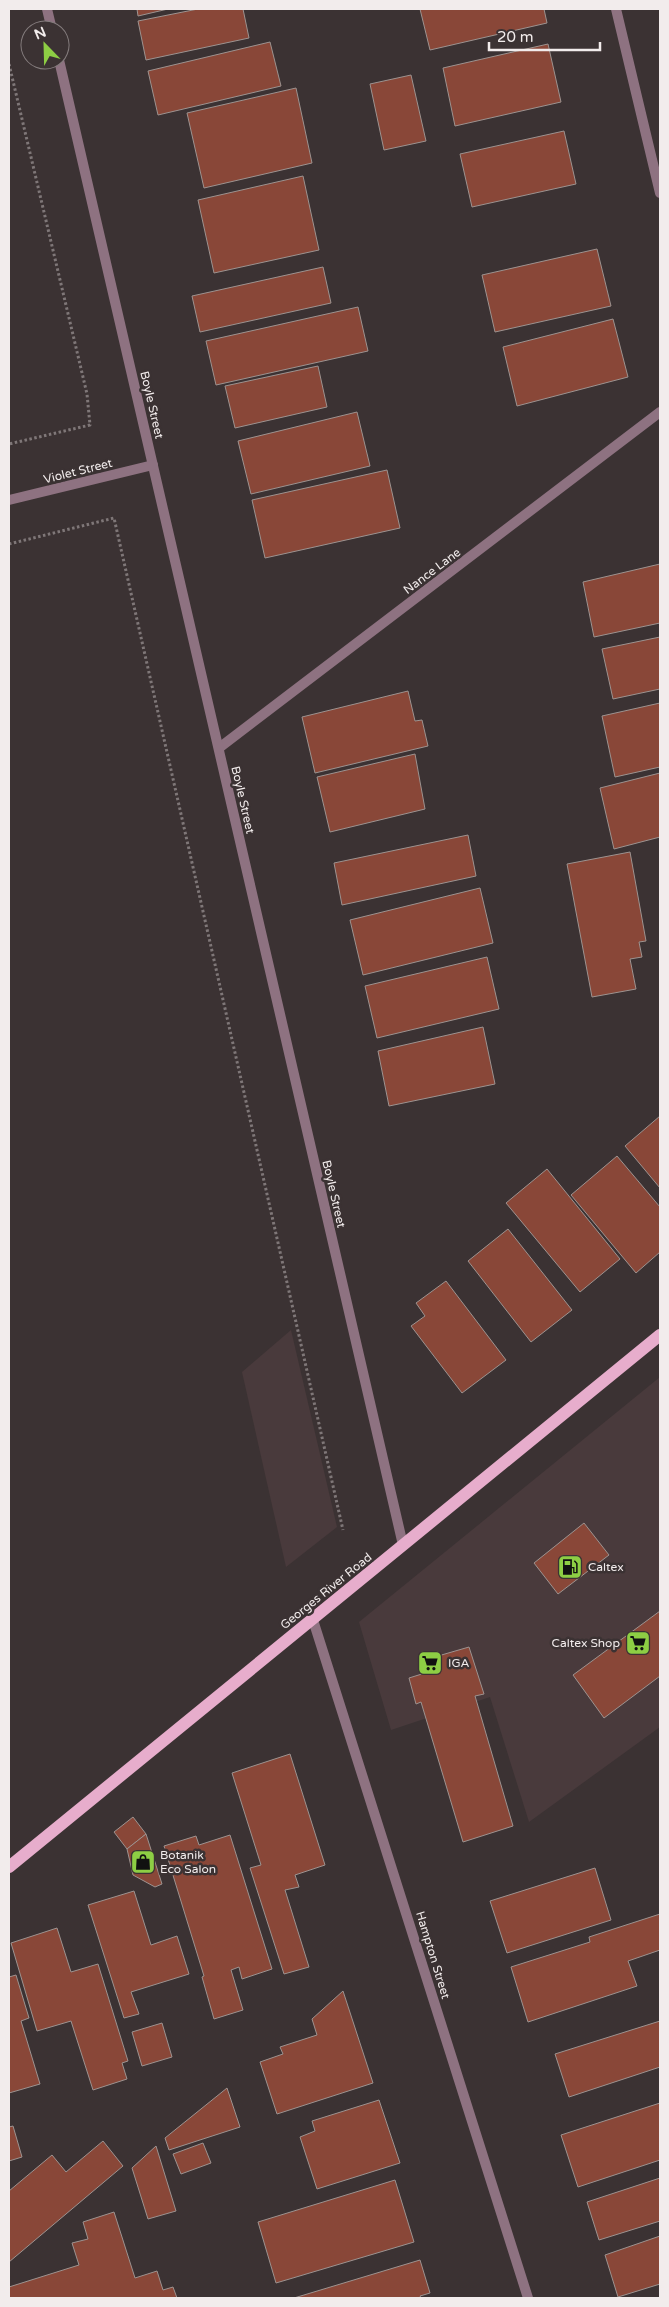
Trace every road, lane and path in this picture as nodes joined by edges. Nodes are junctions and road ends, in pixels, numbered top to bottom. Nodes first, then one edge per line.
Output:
1 (616, 9) edge
2 (9, 64) edge
3 (61, 70) edge
4 (660, 193) edge
5 (660, 412) edge
6 (9, 444) edge
7 (153, 465) junction
8 (9, 500) edge
9 (9, 544) edge
10 (218, 748) junction
11 (660, 1335) edge
12 (343, 1530) dead end
13 (403, 1545) junction
14 (313, 1620) junction
15 (9, 1867) edge
16 (528, 2298) edge

1 - 4 street
2 - 6 path
3 - 7 street, Boyle Street
5 - 10 street, Nance Lane
7 - 8 street, Violet Street
7 - 10 street, Boyle Street
9 - 12 path
10 - 13 street, Boyle Street
11 - 13 main road, Georges River Road
13 - 14 main road, Georges River Road
14 - 15 main road, Georges River Road
14 - 16 street, Hampton Street

